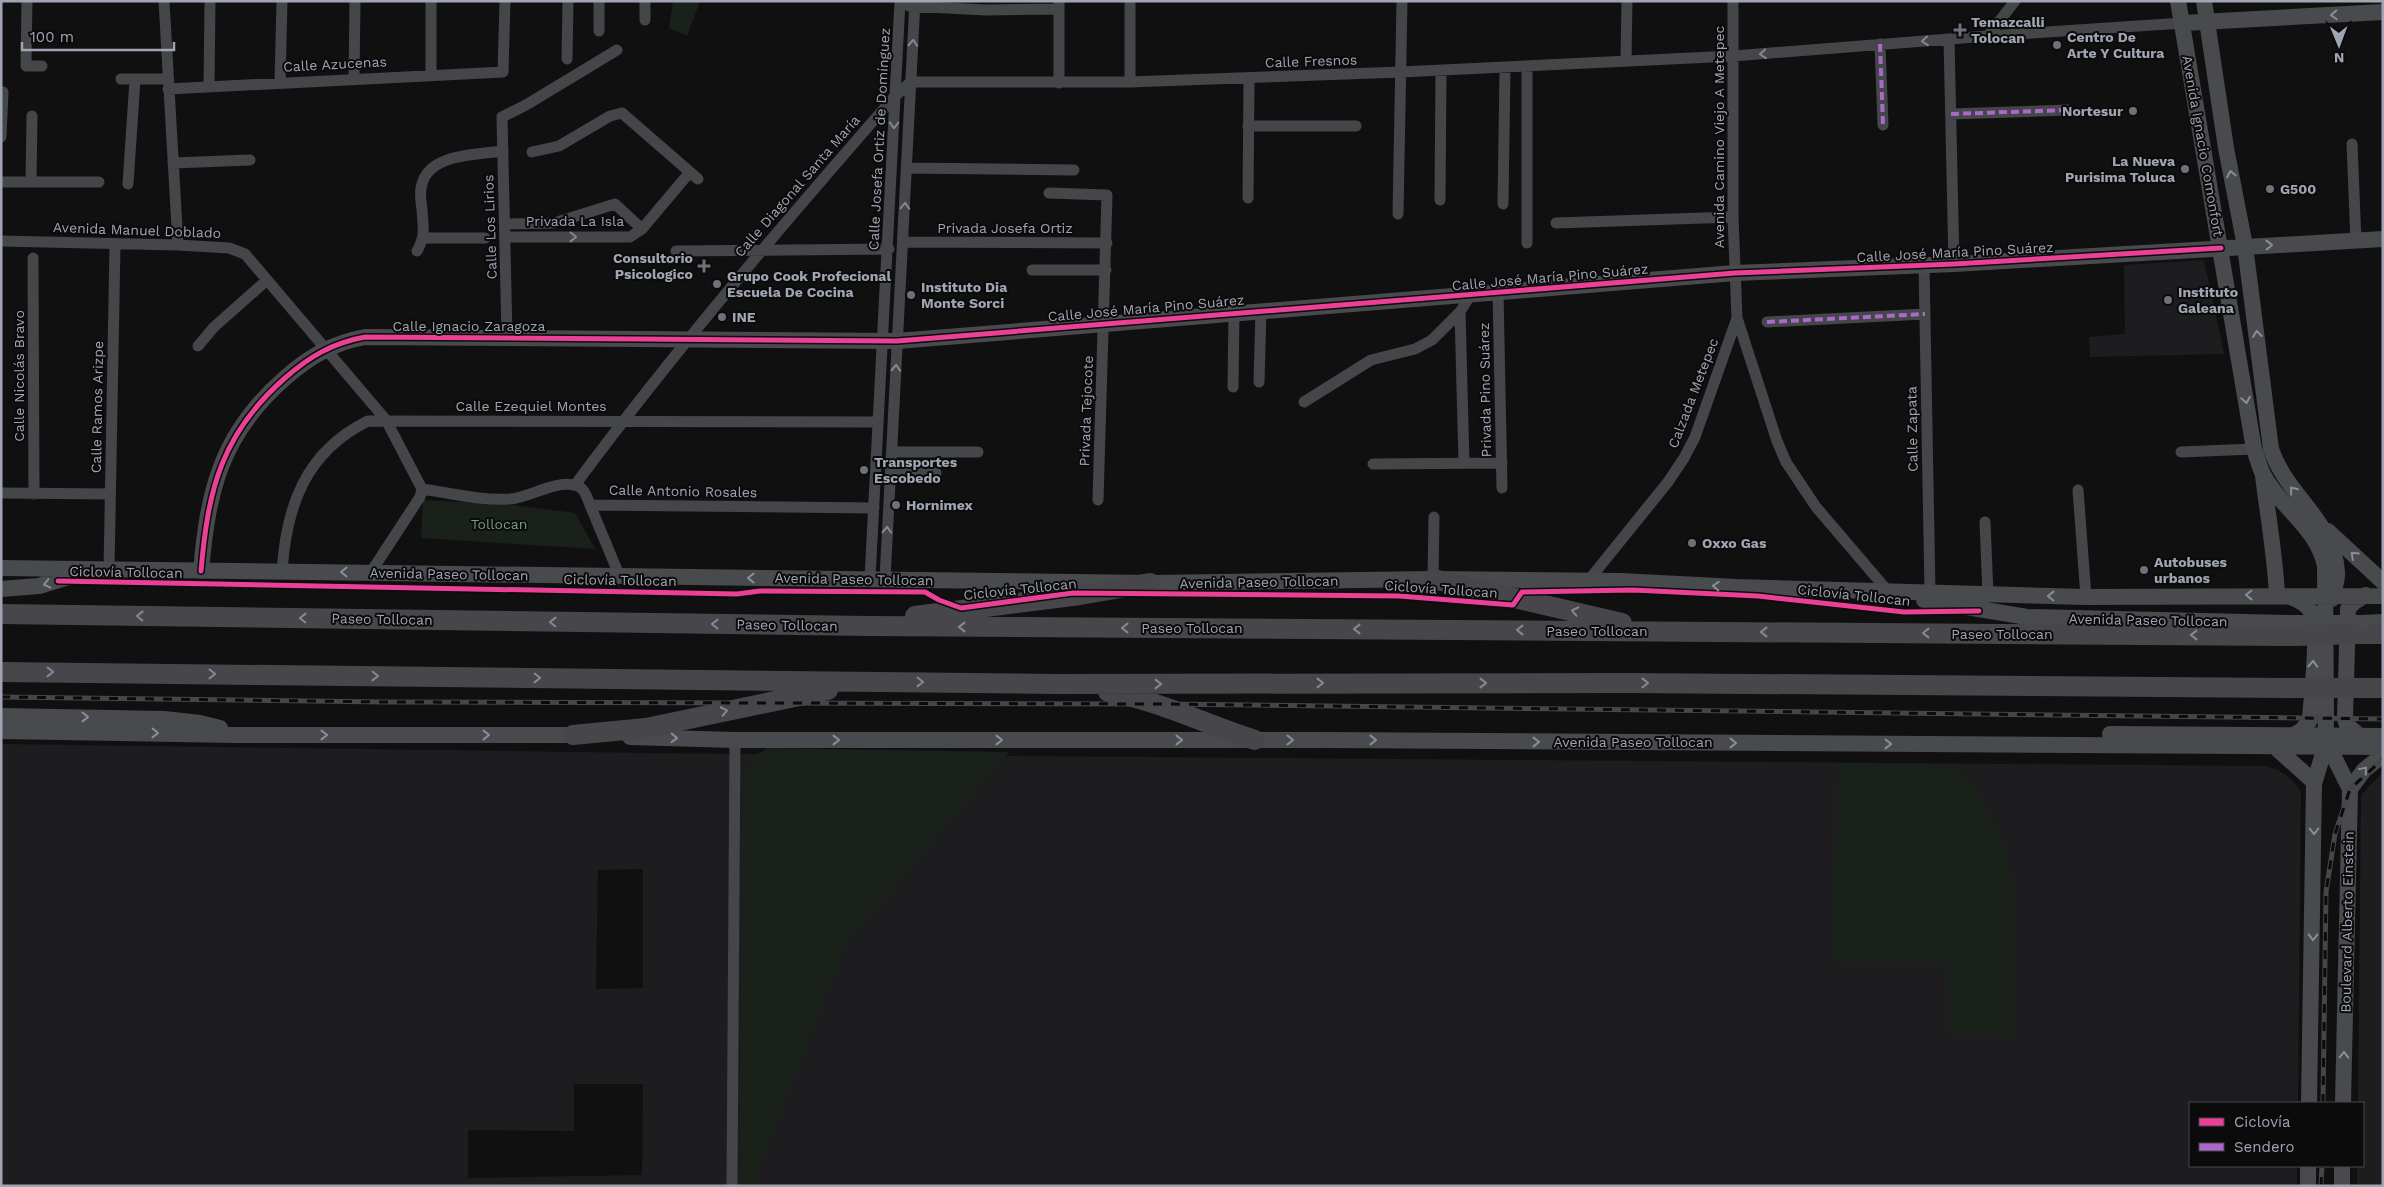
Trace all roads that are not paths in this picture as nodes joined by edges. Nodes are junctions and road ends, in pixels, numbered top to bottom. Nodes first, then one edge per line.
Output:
1 (27, 1) edge
2 (164, 1) edge
3 (210, 1) edge
4 (282, 1) edge
5 (356, 1) edge
6 (431, 1) edge
7 (504, 1) edge
8 (568, 1) edge
9 (599, 1) edge
10 (645, 1) edge
11 (1130, 1) edge
12 (1402, 1) edge
13 (1627, 1) edge
14 (1733, 1) edge
15 (2016, 1) edge
16 (2178, 1) edge
17 (2204, 1) edge
18 (900, 4) edge
19 (915, 4) edge
20 (1059, 5) edge
21 (986, 6) edge
22 (2383, 12) edge
23 (645, 20) dead end
24 (2208, 21) junction
25 (2183, 23) junction
26 (599, 30) dead end
27 (1988, 36) junction
28 (1949, 38) junction
29 (1880, 44) junction
30 (617, 50) dead end
31 (1733, 56) junction
32 (567, 59) dead end
33 (1626, 60) junction
34 (42, 66) dead end
35 (1527, 66) junction
36 (1505, 68) junction
37 (1441, 70) junction
38 (1401, 72) junction
39 (431, 74) junction
40 (121, 78) dead end
41 (354, 78) junction
42 (1249, 79) junction
43 (134, 80) junction
44 (280, 82) junction
45 (911, 82) junction
46 (1130, 82) junction
47 (1059, 83) junction
48 (167, 84) junction
49 (209, 86) junction
50 (3, 92) dead end
51 (895, 96) junction
52 (2068, 110) dead end
53 (1951, 114) junction
54 (32, 116) dead end
55 (1883, 125) dead end
56 (1248, 126) junction
57 (1356, 126) dead end
58 (1, 137) edge
59 (2352, 144) dead end
60 (503, 151) junction
61 (532, 152) dead end
62 (250, 160) dead end
63 (173, 164) junction
64 (906, 168) junction
65 (1074, 170) dead end
66 (1, 182) edge
67 (31, 182) junction
68 (99, 182) dead end
69 (128, 184) dead end
70 (1049, 193) dead end
71 (1248, 198) dead end
72 (1440, 200) dead end
73 (1503, 204) dead end
74 (1398, 214) dead end
75 (1733, 216) junction
76 (1556, 223) dead end
77 (506, 224) junction
78 (547, 224) junction
79 (642, 229) junction
80 (506, 237) junction
81 (548, 237) junction
82 (424, 238) junction
83 (485, 238) dead end
84 (2383, 239) edge
85 (1, 241) edge
86 (903, 242) junction
87 (2356, 242) junction
88 (1107, 243) junction
89 (1526, 243) dead end
90 (115, 245) junction
91 (178, 245) junction
92 (2245, 246) junction
93 (2221, 248) junction
94 (888, 249) junction
95 (417, 251) dead end
96 (676, 251) dead end
97 (760, 251) junction
98 (33, 258) dead end
99 (1924, 264) junction
100 (1954, 264) junction
101 (1032, 270) dead end
102 (1106, 270) junction
103 (1735, 273) junction
104 (267, 280) junction
105 (1498, 292) junction
106 (1472, 294) junction
107 (1261, 310) junction
108 (1234, 312) junction
109 (1460, 312) junction
110 (1925, 314) junction
111 (1737, 318) junction
112 (1768, 322) dead end
113 (1104, 323) junction
114 (507, 337) junction
115 (688, 338) junction
116 (890, 341) junction
117 (198, 346) dead end
118 (324, 349) junction
119 (1259, 382) dead end
120 (1233, 387) dead end
121 (1304, 402) dead end
122 (386, 420) junction
123 (621, 422) junction
124 (878, 422) junction
125 (2254, 449) junction
126 (892, 452) junction
127 (978, 452) dead end
128 (2181, 452) dead end
129 (1464, 463) junction
130 (1502, 463) junction
131 (1372, 464) dead end
132 (890, 472) junction
133 (936, 473) dead end
134 (2263, 475) junction
135 (575, 485) junction
136 (1502, 488) dead end
137 (422, 489) junction
138 (2078, 490) dead end
139 (1, 493) edge
140 (34, 494) junction
141 (110, 494) junction
142 (1098, 500) dead end
143 (590, 505) junction
144 (874, 508) junction
145 (1434, 517) dead end
146 (1985, 522) dead end
147 (2324, 527) junction
148 (1, 568) edge
149 (91, 569) junction
150 (109, 570) junction
151 (201, 571) junction
152 (282, 572) junction
153 (371, 572) junction
154 (620, 577) junction
155 (877, 579) junction
156 (1433, 580) junction
157 (1588, 581) junction
158 (2383, 582) edge
159 (1150, 583) junction
160 (1, 589) edge
161 (1887, 590) junction
162 (1930, 592) junction
163 (1988, 595) junction
164 (2281, 595) junction
165 (2375, 595) edge
166 (2086, 597) junction
167 (2329, 597) junction
168 (1, 614) edge
169 (2383, 622) edge
170 (869, 626) junction
171 (2357, 628) junction
172 (2294, 630) junction
173 (1656, 631) junction
174 (2383, 634) edge
175 (1, 672) edge
176 (872, 682) junction
177 (1057, 684) junction
178 (2383, 688) edge
179 (1, 716) edge
180 (1, 731) edge
181 (236, 735) junction
182 (573, 735) junction
183 (735, 740) junction
184 (1255, 740) junction
185 (1920, 744) junction
186 (2381, 746) edge
187 (2275, 747) junction
188 (2327, 747) junction
189 (2314, 782) junction
190 (2350, 789) junction
191 (2309, 1102) edge
192 (2343, 1102) edge
193 (2308, 1167) edge
194 (2342, 1167) edge
195 (732, 1186) edge
196 (2308, 1186) edge
197 (2342, 1186) edge

1 - 34 street
2 - 48 street
3 - 49 street
4 - 44 street
5 - 41 street
6 - 39 street
7 - 39 street, Calle Azucenas
8 - 32 street
9 - 26 street
10 - 23 street
11 - 46 street
12 - 38 street
13 - 33 street
14 - 31 street, Avenida Camino Viejo A Metepec
15 - 27 street
16 - 25 main road, Avenida Ignacio Comonfort
17 - 24 main road, Avenida Ignacio Comonfort
18 - 19 street
18 - 51 street, Calle Josefa Ortiz de Domínguez
19 - 21 street
45 -> 19 street, Calle Josefa Ortiz de Domínguez
20 - 21 street
20 - 47 street
22 -> 24 main road
24 - 25 main road
92 -> 24 main road, Avenida Ignacio Comonfort
25 - 27 street, Calle Fresnos
25 - 93 main road, Avenida Ignacio Comonfort
27 - 28 street, Calle Fresnos
28 -> 29 street, Calle Fresnos
28 - 53 street
29 -> 31 street, Calle Fresnos
29 - 55 street
30 - 60 street, Calle Los Lirios
31 - 33 street, Calle Fresnos
31 - 75 street, Avenida Camino Viejo A Metepec
33 - 35 street, Calle Fresnos
35 - 36 street, Calle Fresnos
35 - 89 street
36 - 37 street, Calle Fresnos
36 - 73 street
37 - 38 street, Calle Fresnos
37 - 72 street
38 - 42 street, Calle Fresnos
38 - 74 street
39 - 41 street, Calle Azucenas
40 - 43 street, Calle Azucenas
41 - 44 street, Calle Azucenas
42 - 46 street, Calle Fresnos
42 - 56 street
43 - 48 street, Calle Azucenas
43 - 69 street
44 - 49 street, Calle Azucenas
45 - 47 street, Calle Fresnos
45 - 51 street
45 - 64 street, Calle Josefa Ortiz de Domínguez
46 - 47 street, Calle Fresnos
48 - 49 street, Calle Azucenas
48 - 63 street
50 - 58 street
51 -> 94 street, Calle Josefa Ortiz de Domínguez
51 - 97 street, Calle Diagonal Santa María
52 - 53 street
53 - 100 street
54 - 67 street
56 - 57 street
56 - 71 street
59 - 87 street
60 - 77 street, Calle Los Lirios
60 - 82 street
61 - 79 street, Privada La Isla
62 - 63 street
63 - 91 street
64 - 65 street
86 -> 64 street, Calle Josefa Ortiz de Domínguez
66 - 67 street
67 - 68 street
70 - 88 street, Privada Tejocote
75 - 76 street
75 - 103 street, Avenida Camino Viejo A Metepec
77 - 78 street, Privada La Isla
77 - 80 street, Calle Los Lirios
78 - 79 street, Privada La Isla
78 - 81 street
81 -> 79 street, Privada La Isla
80 - 81 street, Privada La Isla
80 - 114 street, Calle Los Lirios
82 - 83 street
82 - 95 street
84 - 87 main road, Calle José María Pino Suárez
85 - 90 street, Avenida Manuel Doblado
86 - 88 street, Privada Josefa Ortiz
86 - 116 street, Calle Josefa Ortiz de Domínguez
92 -> 87 main road, Calle José María Pino Suárez
88 - 102 street, Privada Tejocote
90 - 91 street, Avenida Manuel Doblado
90 - 141 street, Calle Ramos Arizpe
91 - 104 street, Avenida Manuel Doblado
92 - 93 main road, Calle José María Pino Suárez
147 -> 92 main road, Avenida Ignacio Comonfort
93 - 100 main road, Calle José María Pino Suárez
93 -> 125 main road, Avenida Ignacio Comonfort
94 - 97 street
94 - 116 street, Calle Josefa Ortiz de Domínguez
96 - 97 street
97 - 115 street, Calle Diagonal Santa María
98 - 140 street, Calle Nicolás Bravo
99 - 100 main road, Calle José María Pino Suárez
99 - 103 main road, Calle José María Pino Suárez
99 - 110 street, Calle Zapata
101 - 102 street
102 - 113 street, Privada Tejocote
103 - 105 main road, Calle José María Pino Suárez
103 - 111 street, Calzada Metepec
104 - 117 street
104 - 118 street, Avenida Manuel Doblado
105 - 106 main road, Calle José María Pino Suárez
105 - 130 street, Privada Pino Suárez
106 - 107 main road, Calle José María Pino Suárez
106 - 109 street, Privada Pino Suárez
107 - 108 main road, Calle José María Pino Suárez
107 - 119 street
108 - 113 main road, Calle José María Pino Suárez
108 - 120 street
109 - 121 street, Privada Pino Suárez
109 - 129 street
110 - 112 street
110 - 162 street, Calle Zapata
111 - 157 street, Calzada Metepec
111 - 161 street
113 - 116 main road, Calle José María Pino Suárez
113 - 142 street, Privada Tejocote
114 - 115 main road, Calle Ignacio Zaragoza
114 - 118 main road, Calle Ignacio Zaragoza
115 - 116 main road, Calle Ignacio Zaragoza
115 - 123 street, Calle Diagonal Santa María
116 - 124 street, Calle Josefa Ortiz de Domínguez
126 -> 116 street, Calle Josefa Ortiz de Domínguez
118 - 122 street, Avenida Manuel Doblado
118 - 151 main road, Calle Ignacio Zaragoza
122 - 123 street, Calle Ezequiel Montes
122 - 137 street, Avenida Manuel Doblado
122 - 152 street, Calle Ezequiel Montes
123 - 124 street, Calle Ezequiel Montes
123 - 135 street, Calle Diagonal Santa María
124 - 144 street, Calle Josefa Ortiz de Domínguez
125 - 128 street
125 - 134 main road, Avenida Ignacio Comonfort
126 - 127 street
126 - 132 street, Calle Josefa Ortiz de Domínguez
129 - 130 street
129 - 131 street
130 - 136 street, Privada Pino Suárez
132 - 133 street
155 -> 132 street, Calle Josefa Ortiz de Domínguez
134 - 164 main road
134 - 167 main road, Avenida Ignacio Comonfort
135 - 137 street
135 - 143 street, Calle Antonio Rosales
137 - 153 street
138 - 166 street
139 - 140 street
140 - 141 street
141 - 150 street, Calle Ramos Arizpe
143 - 144 street, Calle Antonio Rosales
143 - 154 street
144 - 155 street, Calle Josefa Ortiz de Domínguez
145 - 156 street
146 - 163 street
158 -> 147 main road
147 - 167 main road, Avenida Ignacio Comonfort
148 - 149 main road, Avenida Paseo Tollocan
149 - 150 main road, Avenida Paseo Tollocan
149 -> 160 main road, Avenida Paseo Tollocan
150 - 151 main road, Avenida Paseo Tollocan
151 - 152 main road, Avenida Paseo Tollocan
153 -> 152 main road, Avenida Paseo Tollocan
153 - 154 main road, Avenida Paseo Tollocan
155 -> 154 main road, Avenida Paseo Tollocan
155 - 159 main road, Avenida Paseo Tollocan
156 - 157 main road, Avenida Paseo Tollocan
156 - 159 main road, Avenida Paseo Tollocan
173 -> 156 highway
161 -> 157 main road, Avenida Paseo Tollocan
159 - 170 highway
161 - 162 main road, Avenida Paseo Tollocan
161 - 172 main road, Avenida Paseo Tollocan
162 - 163 main road, Avenida Paseo Tollocan
166 -> 163 main road, Avenida Paseo Tollocan
164 -> 166 main road, Avenida Paseo Tollocan
164 - 167 main road, Avenida Paseo Tollocan
187 -> 164 main road
165 - 167 main road, Avenida Paseo Tollocan
165 - 186 main road
167 - 188 main road
170 -> 168 highway, Paseo Tollocan
169 - 171 main road
173 -> 170 highway, Paseo Tollocan
171 - 172 highway, Paseo Tollocan, bridge
171 - 174 highway, Paseo Tollocan
172 -> 173 highway, Paseo Tollocan
175 -> 176 highway
176 -> 177 highway
182 -> 176 highway
177 -> 178 highway, bridge
177 - 184 highway
179 -> 181 main road, Avenida Paseo Tollocan
180 -> 181 main road, Avenida Paseo Tollocan
181 -> 182 main road, Avenida Paseo Tollocan
182 -> 183 main road, Avenida Paseo Tollocan
183 -> 184 main road, Avenida Paseo Tollocan
183 - 195 street
184 -> 185 main road, Avenida Paseo Tollocan
185 - 186 main road, Avenida Paseo Tollocan, bridge
185 - 187 main road, Avenida Paseo Tollocan
186 - 188 main road, Avenida Paseo Tollocan
190 -> 186 main road
187 - 188 main road, Avenida Paseo Tollocan
187 - 189 main road
188 - 189 main road
188 - 190 main road, Boulevard Alberto Einstein
189 -> 191 main road
192 -> 190 main road, Boulevard Alberto Einstein
193 - 196 main road
194 - 197 main road

